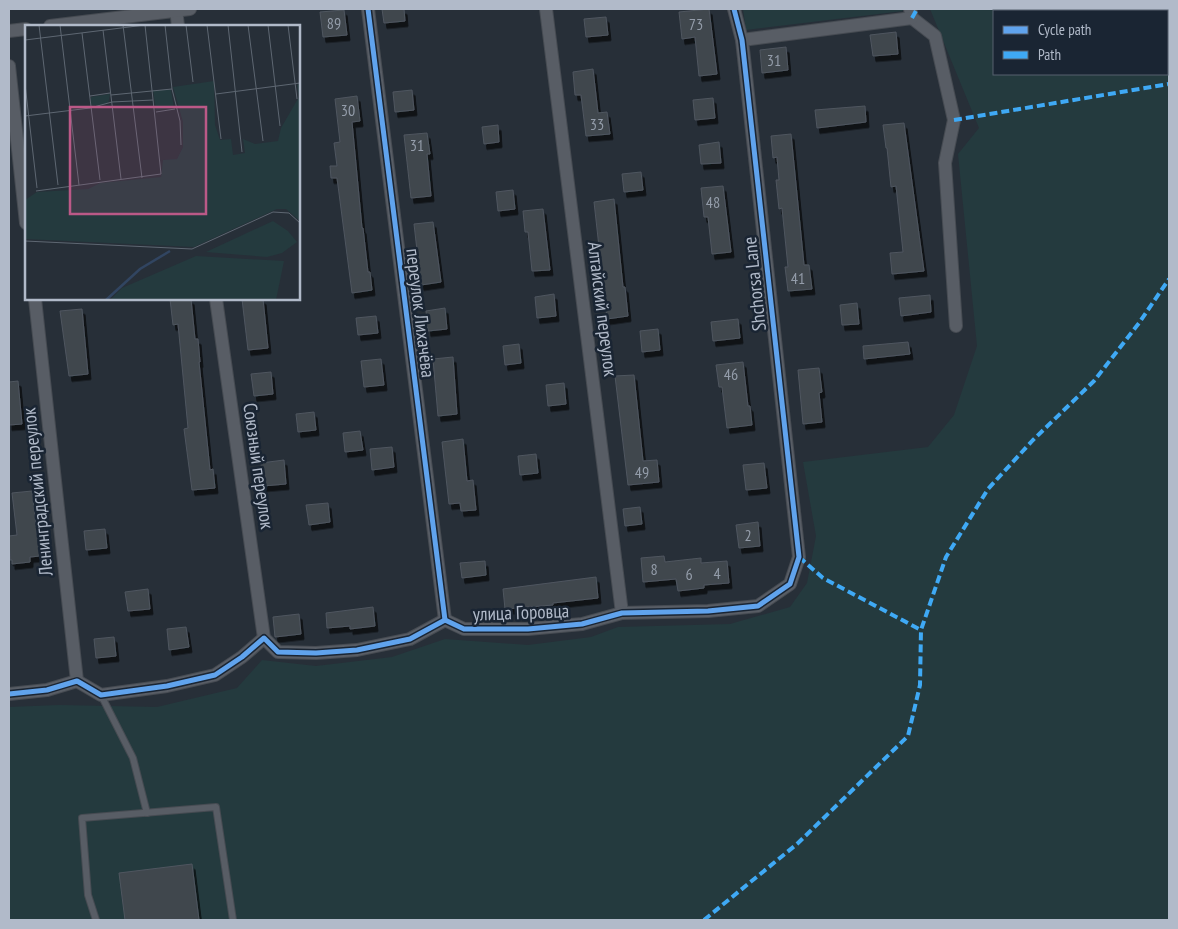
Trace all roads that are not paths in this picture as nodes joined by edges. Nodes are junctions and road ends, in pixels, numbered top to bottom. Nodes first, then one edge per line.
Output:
1 (190, 9) edge
2 (368, 9) edge
3 (546, 9) edge
4 (734, 9) edge
5 (176, 10) edge
6 (911, 13) edge
7 (58, 25) edge
8 (178, 25) edge
9 (25, 29) edge
10 (9, 31) edge
11 (742, 40) junction
12 (9, 66) edge
13 (25, 214) edge
14 (35, 300) edge
15 (216, 300) edge
16 (956, 326) dead end
17 (799, 557) joint
18 (622, 613) junction
19 (445, 620) junction
20 (264, 638) junction
21 (77, 681) junction
22 (9, 694) edge
23 (101, 695) junction
24 (147, 812) junction
25 (96, 920) edge
26 (233, 920) edge

1 - 5 street
2 - 19 street, переулок Лихачёва
3 - 18 street, Алтайский переулок
4 - 11 street, Shchorsa Lane
5 - 7 street
5 - 8 street
6 - 11 street
6 - 16 street
9 - 10 street
11 - 17 street, Shchorsa Lane
12 - 13 street
14 - 21 street, Ленинградский переулок
15 - 20 street, Союзный переулок
17 - 18 street, улица Горовца
18 - 19 street, улица Горовца
19 - 20 street
20 - 23 street
21 - 22 street
21 - 23 street
23 - 24 lane
24 - 25 lane
24 - 26 lane

